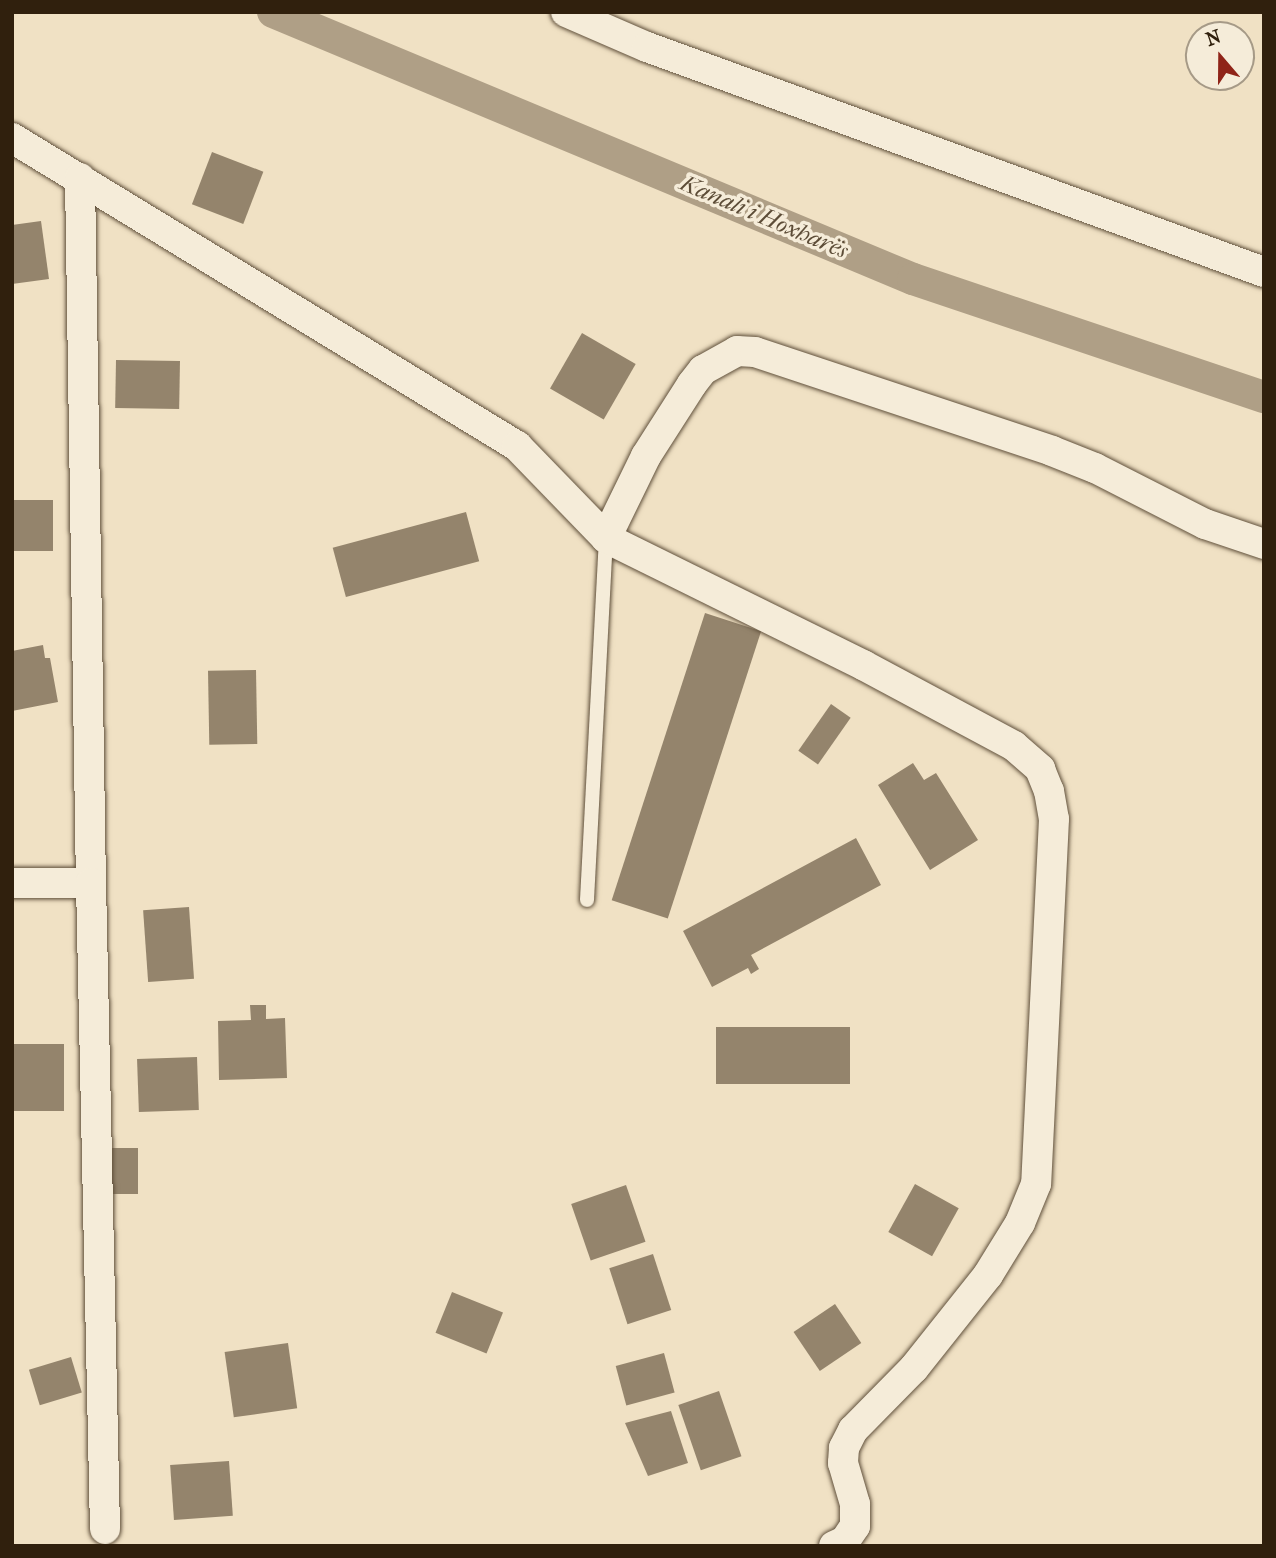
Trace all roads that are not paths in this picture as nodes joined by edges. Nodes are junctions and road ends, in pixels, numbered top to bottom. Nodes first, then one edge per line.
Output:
1 (566, 12) edge
2 (12, 138) edge
3 (80, 178) junction
4 (1264, 272) edge
5 (606, 538) junction
6 (1264, 544) edge
7 (12, 883) edge
8 (91, 883) junction
9 (587, 900) dead end
10 (105, 1529) dead end
11 (834, 1546) edge

1 - 4 street
2 - 3 street
3 - 5 street
3 - 8 street
5 - 6 street
5 - 9 lane
5 - 11 street
7 - 8 street
8 - 10 street

